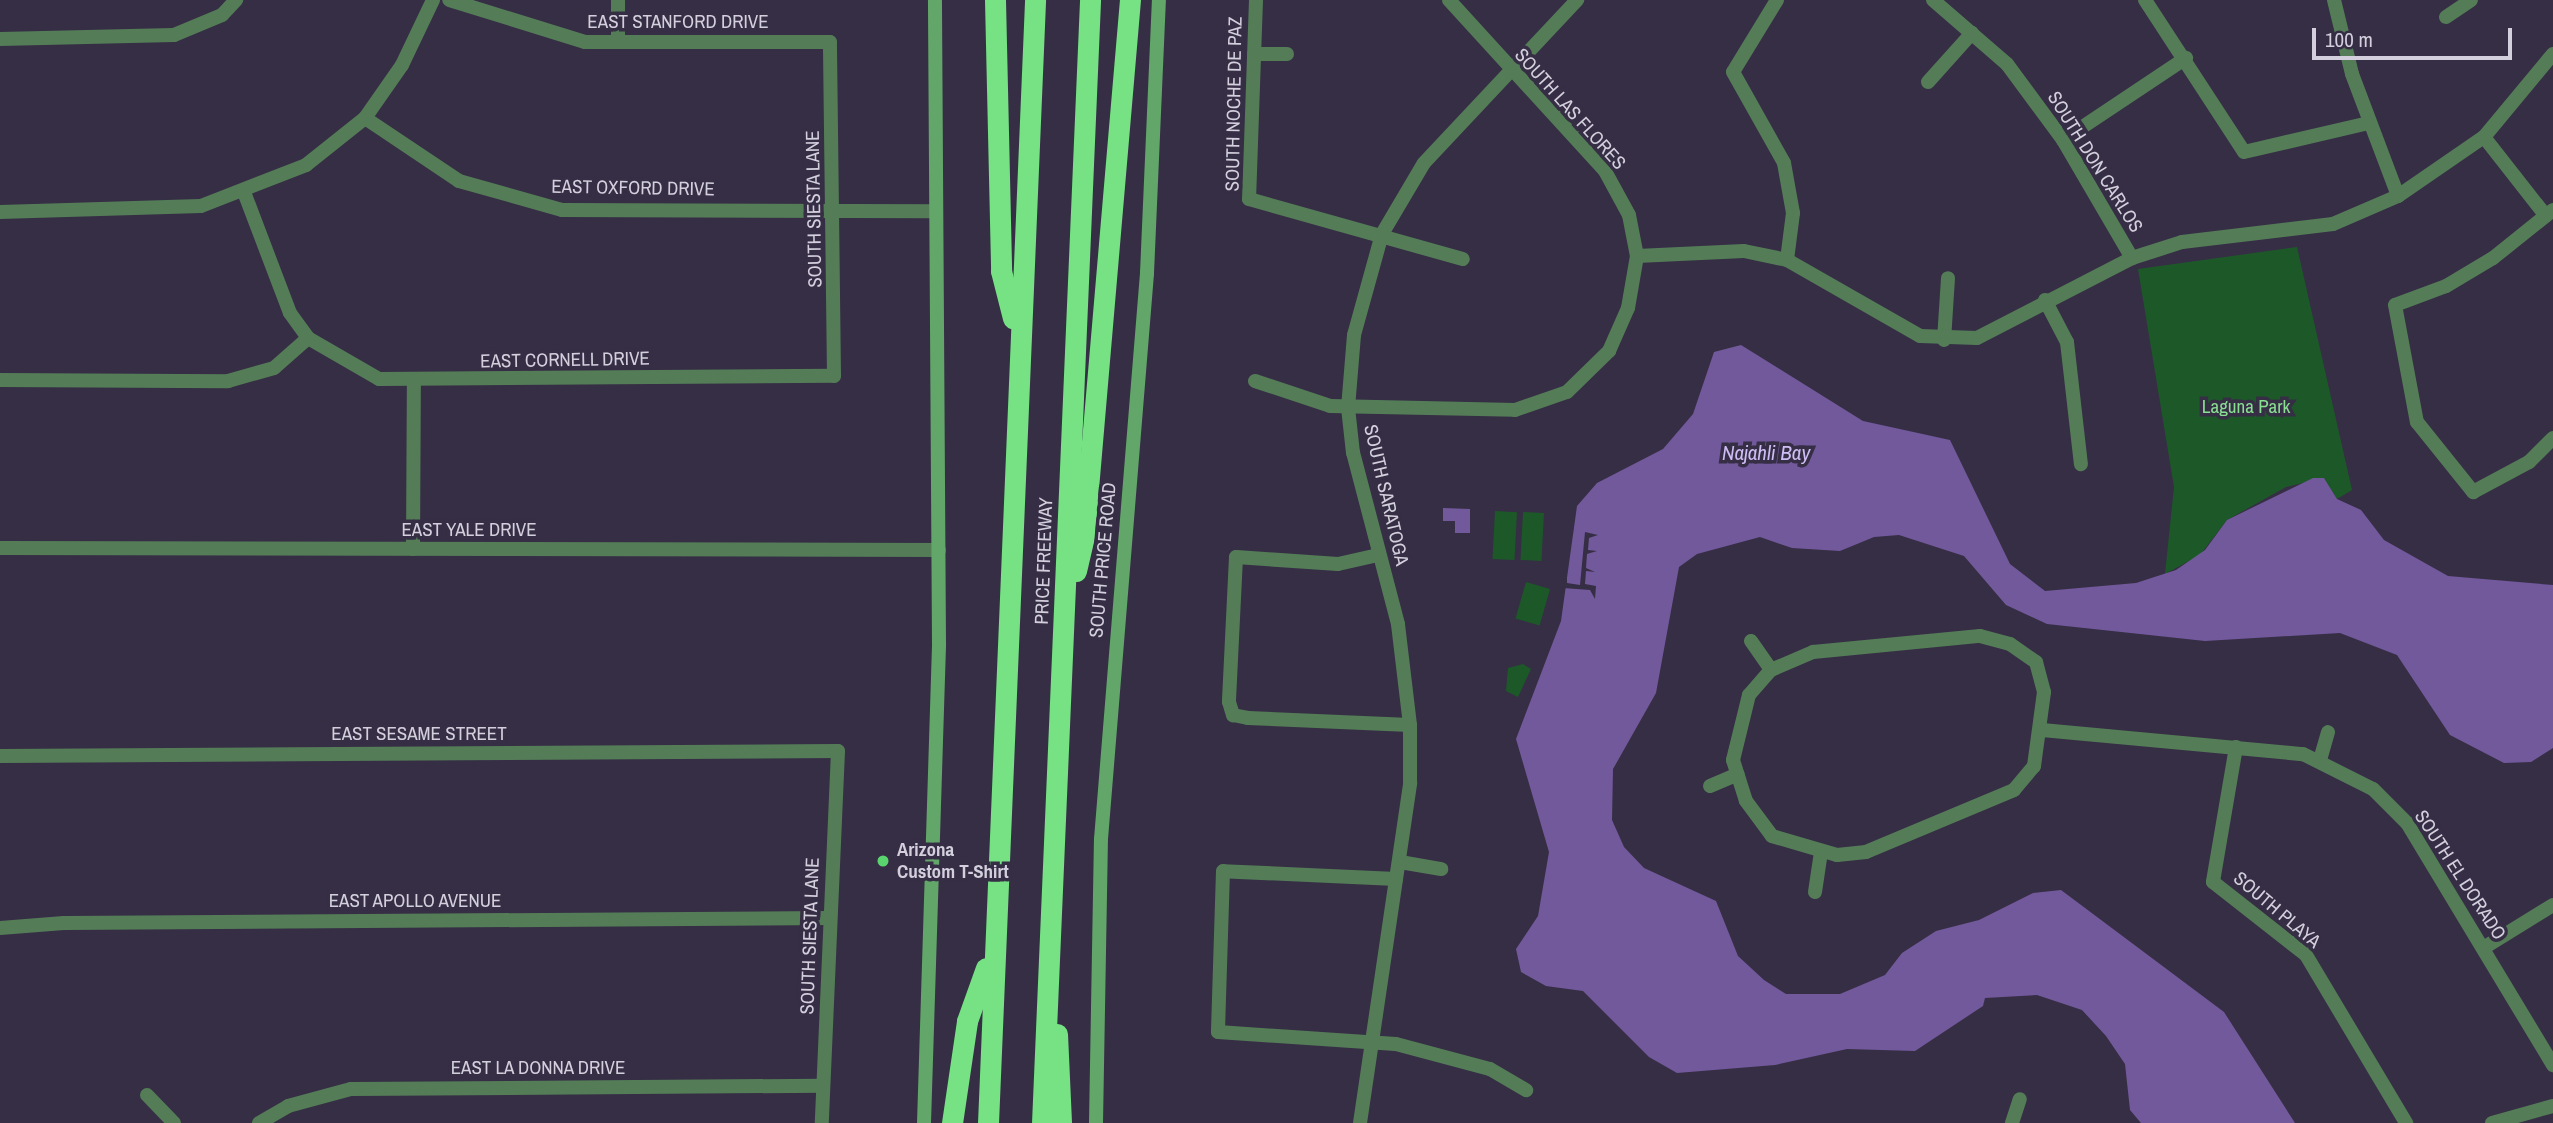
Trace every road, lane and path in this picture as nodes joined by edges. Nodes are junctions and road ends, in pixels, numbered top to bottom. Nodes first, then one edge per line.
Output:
1 (236, 0) edge
2 (433, 0) edge
3 (449, 0) edge
4 (618, 0) edge
5 (935, 0) edge
6 (995, 0) edge
7 (1035, 0) edge
8 (1090, 0) edge
9 (1130, 0) edge
10 (1159, 0) edge
11 (1256, 0) edge
12 (1449, 0) edge
13 (1577, 0) edge
14 (1777, 0) edge
15 (1933, 0) edge
16 (2145, 0) edge
17 (2334, 0) edge
18 (2471, 0) edge
19 (2446, 17) dead end
20 (1972, 33) junction
21 (0, 39) edge
22 (618, 42) junction
23 (830, 42) joint
24 (1254, 54) junction
25 (1287, 54) dead end
26 (2553, 54) edge
27 (2186, 58) junction
28 (1510, 72) junction
29 (1928, 82) dead end
30 (365, 118) junction
31 (2369, 123) junction
32 (2484, 137) junction
33 (2063, 140) junction
34 (244, 192) junction
35 (2398, 196) junction
36 (834, 208) junction
37 (936, 211) junction
38 (0, 212) edge
39 (2550, 213) edge
40 (1382, 234) junction
41 (1637, 256) junction
42 (2132, 258) junction
43 (1463, 259) dead end
44 (1787, 260) junction
45 (1948, 278) dead end
46 (2045, 300) junction
47 (308, 338) junction
48 (1944, 340) junction
49 (1018, 341) junction
50 (834, 376) joint
51 (0, 380) edge
52 (414, 381) junction
53 (1255, 381) dead end
54 (1348, 408) junction
55 (2553, 438) edge
56 (2081, 464) dead end
57 (0, 548) edge
58 (413, 549) junction
59 (939, 550) junction
60 (1378, 555) junction
61 (1064, 620) junction
62 (1751, 641) dead end
63 (1771, 670) junction
64 (1410, 725) junction
65 (2042, 730) junction
66 (2328, 733) dead end
67 (2236, 747) junction
68 (838, 751) joint
69 (0, 756) edge
70 (2320, 760) junction
71 (1736, 767) junction
72 (1710, 786) dead end
73 (1821, 852) junction
74 (1400, 862) junction
75 (1441, 869) dead end
76 (1396, 879) junction
77 (1815, 892) dead end
78 (2553, 905) edge
79 (830, 918) junction
80 (0, 929) edge
81 (1050, 946) junction
82 (2485, 947) junction
83 (993, 950) junction
84 (1368, 1041) junction
85 (2553, 1065) edge
86 (823, 1086) junction
87 (1526, 1090) dead end
88 (147, 1095) dead end
89 (2020, 1099) dead end
90 (2553, 1106) edge
91 (174, 1123) edge
92 (259, 1123) edge
93 (822, 1123) edge
94 (924, 1123) edge
95 (952, 1123) edge
96 (988, 1123) edge
97 (1042, 1123) edge
98 (1061, 1123) edge
99 (1096, 1123) edge
100 (1360, 1123) edge
101 (2012, 1123) edge
102 (2406, 1123) edge
103 (2493, 1123) edge

1 - 21 street
2 - 30 street
3 - 22 street, EAST STANFORD DRIVE
4 - 22 street
5 - 37 main road
6 - 49 highway
7 - 49 highway, PRICE FREEWAY
8 - 61 highway, PRICE FREEWAY
9 - 61 highway
10 - 99 main road, SOUTH PRICE ROAD
11 - 24 street, SOUTH NOCHE DE PAZ
12 - 28 street, SOUTH LAS FLORES
13 - 28 street, SOUTH SARATOGA
14 - 44 street
15 - 20 street, SOUTH DON CARLOS
16 - 27 street
17 - 31 street
18 - 19 street
20 - 29 street
20 - 33 street, SOUTH DON CARLOS
22 - 23 street, EAST STANFORD DRIVE
23 - 36 street, SOUTH SIESTA LANE
24 - 25 street
24 - 40 street, SOUTH NOCHE DE PAZ
26 - 32 street
27 - 31 street
27 - 33 street
28 - 40 street, SOUTH SARATOGA
28 - 41 street, SOUTH LAS FLORES
30 - 34 street
30 - 36 street, EAST OXFORD DRIVE
31 - 35 street
32 - 35 street
32 - 39 street
33 - 42 street, SOUTH DON CARLOS
34 - 38 street
34 - 47 street, EAST CORNELL DRIVE
35 - 42 street
36 - 37 street, EAST OXFORD DRIVE
36 - 50 street, SOUTH SIESTA LANE
37 - 59 main road
39 - 55 street
40 - 43 street
40 - 54 street, SOUTH SARATOGA
41 - 44 street
41 - 54 street
42 - 46 street
44 - 48 street
45 - 48 street
46 - 48 street
46 - 56 street
47 - 51 street
47 - 52 street, EAST CORNELL DRIVE
49 - 83 highway, PRICE FREEWAY
50 - 52 street, EAST CORNELL DRIVE
52 - 58 street
53 - 54 street
54 - 60 street, SOUTH SARATOGA
57 - 58 street, EAST YALE DRIVE
58 - 59 street, EAST YALE DRIVE
59 - 94 main road
60 - 64 street, SOUTH SARATOGA
60 - 64 street
61 - 81 highway, PRICE FREEWAY
62 - 63 street
63 - 65 street
63 - 71 street
64 - 74 street, SOUTH SARATOGA
65 - 67 street, SOUTH EL DORADO
65 - 73 street
66 - 70 street
67 - 70 street, SOUTH EL DORADO
67 - 102 street, SOUTH PLAYA
68 - 69 street, EAST SESAME STREET
68 - 79 street, SOUTH SIESTA LANE
70 - 82 street, SOUTH EL DORADO
71 - 72 street
71 - 73 street
73 - 77 street
74 - 75 street
74 - 76 street, SOUTH SARATOGA
76 - 84 street, SOUTH SARATOGA
76 - 84 street
78 - 82 street
79 - 80 street, EAST APOLLO AVENUE
79 - 86 street, SOUTH SIESTA LANE
81 - 97 highway, PRICE FREEWAY
81 - 98 highway
82 - 85 street, SOUTH EL DORADO
83 - 95 highway
83 - 96 highway, PRICE FREEWAY
84 - 87 street
84 - 100 street, SOUTH SARATOGA
86 - 92 street, EAST LA DONNA DRIVE
86 - 93 street, SOUTH SIESTA LANE
88 - 91 street
89 - 101 street
90 - 103 street

